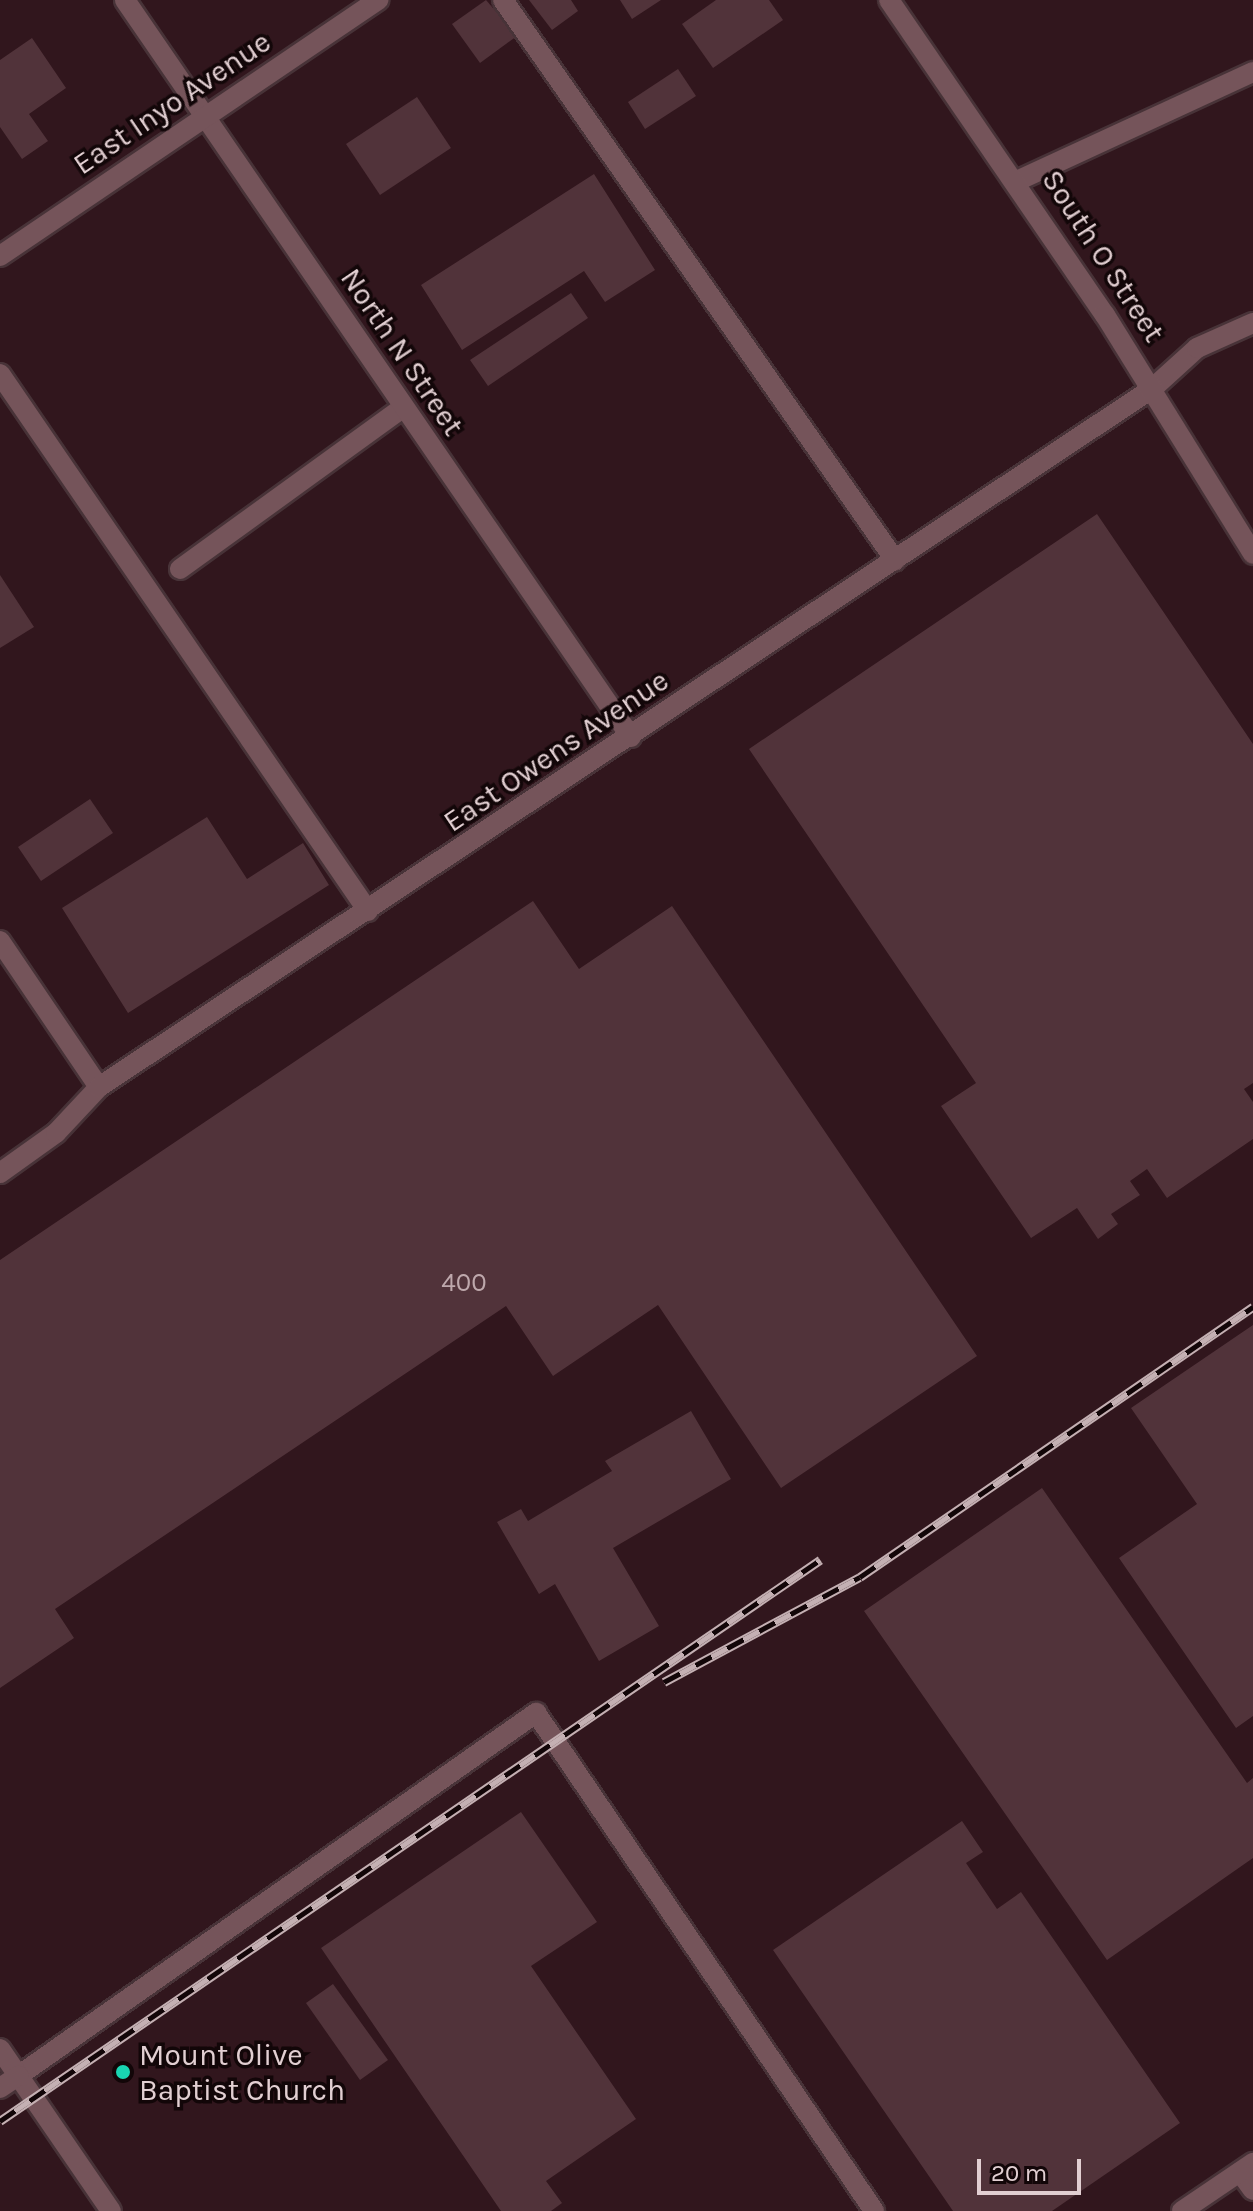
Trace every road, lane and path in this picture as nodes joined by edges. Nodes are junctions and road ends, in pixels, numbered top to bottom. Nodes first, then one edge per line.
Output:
1 (125, 0) edge
2 (378, 0) edge
3 (503, 0) edge
4 (889, 0) edge
5 (1253, 72) edge
6 (205, 117) junction
7 (1017, 181) junction
8 (0, 256) edge
9 (1253, 323) edge
10 (0, 374) edge
11 (1153, 388) junction
12 (404, 407) junction
13 (1253, 554) edge
14 (895, 560) junction
15 (180, 569) dead end
16 (631, 737) junction
17 (368, 911) junction
18 (0, 941) edge
19 (99, 1087) junction
20 (0, 1173) edge
21 (0, 2049) edge
22 (18, 2076) junction
23 (0, 2088) edge
24 (1247, 2167) edge
25 (1253, 2190) edge
26 (111, 2211) edge
27 (874, 2211) edge
28 (1182, 2211) edge

1 - 6 street, North N Street
2 - 6 street, East Inyo Avenue
3 - 14 street
4 - 7 street, South O Street
5 - 7 street
6 - 8 street, East Inyo Avenue
6 - 12 street, North N Street
7 - 11 street, South O Street
9 - 11 street, East Owens Avenue
10 - 17 street
11 - 13 street, South O Street
11 - 14 street, East Owens Avenue
12 - 15 street
12 - 16 street, North N Street
14 - 16 street, East Owens Avenue
16 - 17 street, East Owens Avenue
17 - 19 street, East Owens Avenue
18 - 19 street
19 - 20 street, East Owens Avenue
21 - 22 street
22 - 23 street
22 - 26 street
22 - 27 street
24 - 25 street
24 - 28 street

